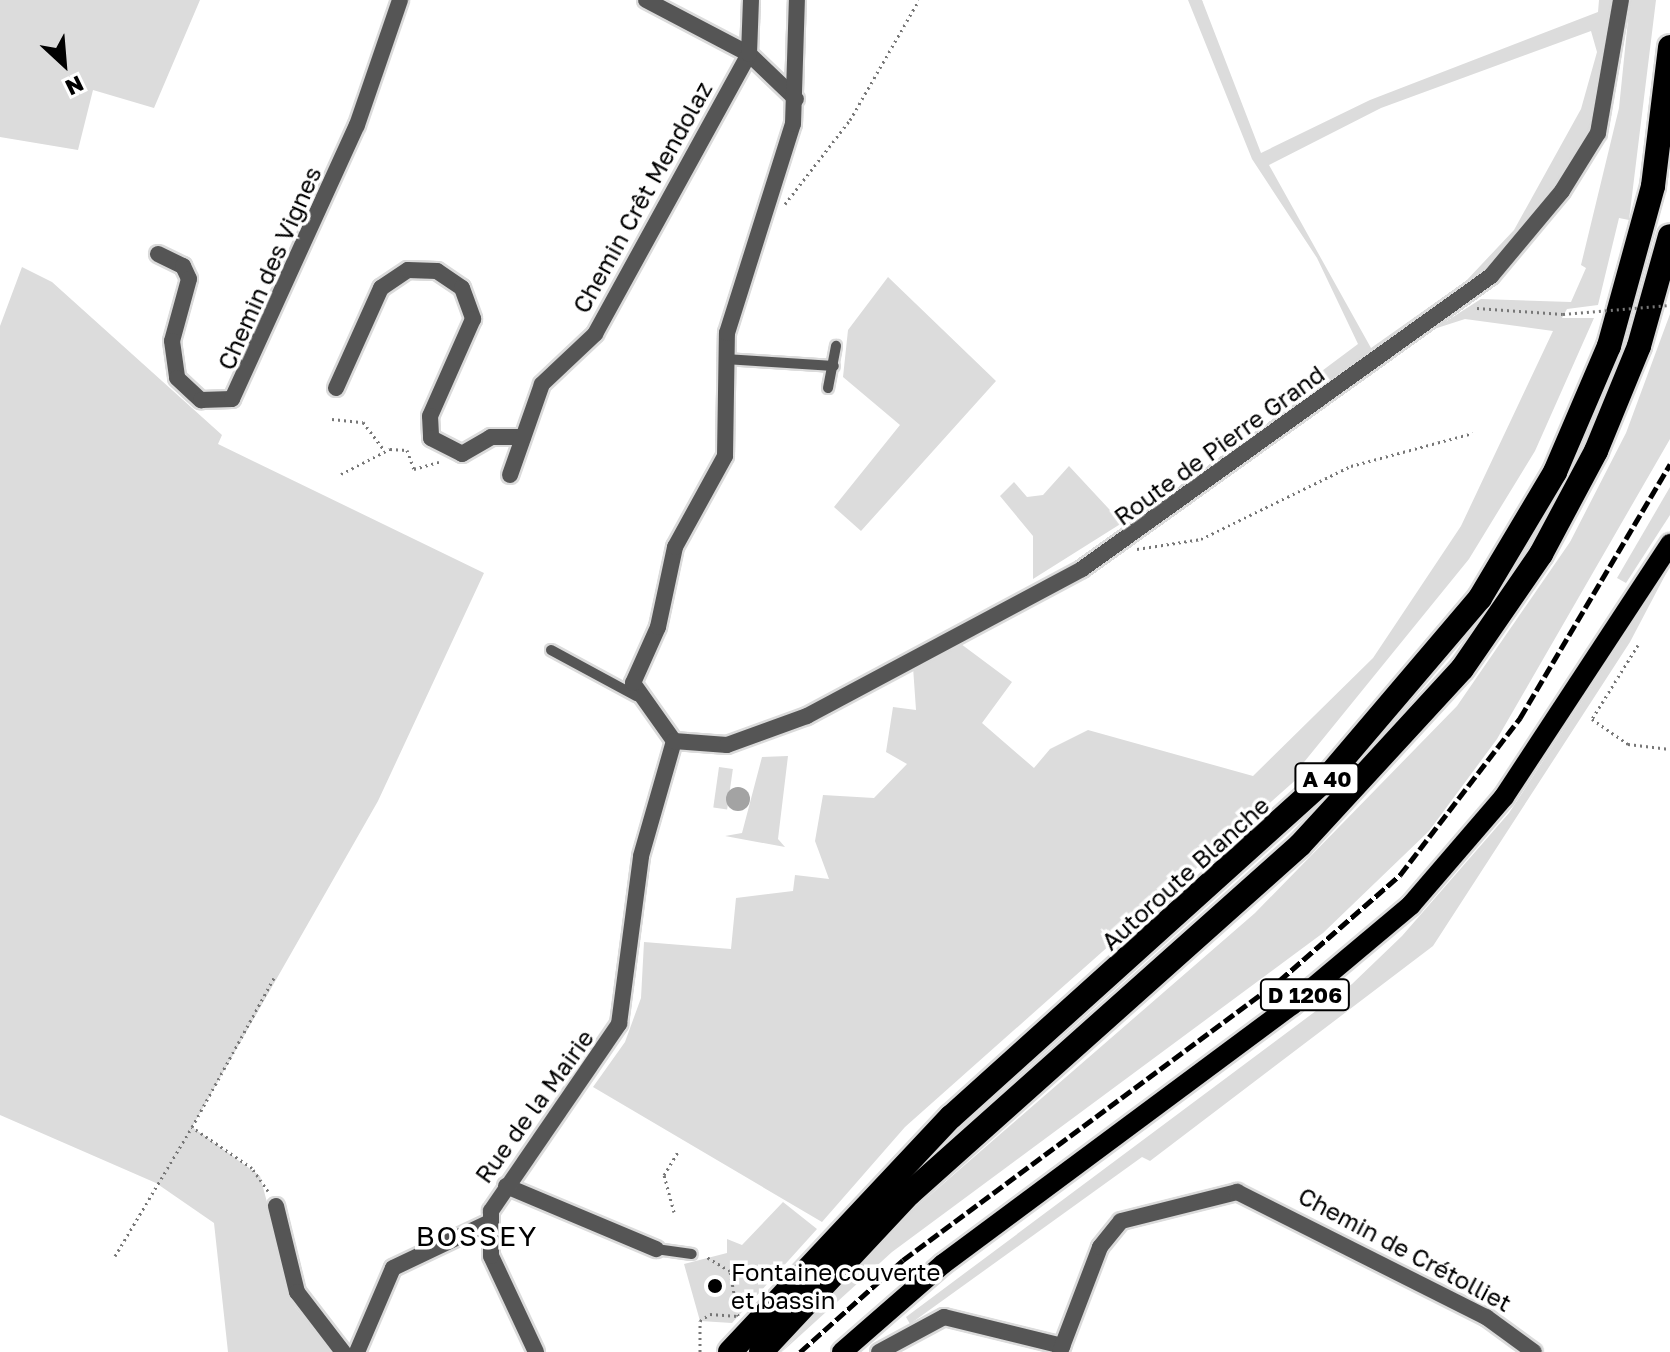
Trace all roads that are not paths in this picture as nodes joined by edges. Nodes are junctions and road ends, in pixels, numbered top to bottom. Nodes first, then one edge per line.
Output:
1 (400, 0) edge
2 (646, 0) edge
3 (751, 0) edge
4 (797, 0) edge
5 (1621, 0) edge
6 (1670, 47) edge
7 (749, 54) junction
8 (796, 99) junction
9 (1670, 236) edge
10 (158, 254) dead end
11 (836, 346) dead end
12 (724, 359) junction
13 (834, 366) junction
14 (336, 388) dead end
15 (828, 388) dead end
16 (523, 437) junction
17 (510, 475) dead end
18 (1670, 544) edge
19 (551, 650) dead end
20 (634, 692) junction
21 (674, 741) junction
22 (506, 1186) junction
23 (276, 1206) road end
24 (490, 1222) junction
25 (656, 1249) joint
26 (692, 1254) road end
27 (1061, 1349) edge
28 (343, 1352) edge
29 (357, 1352) edge
30 (536, 1352) edge
31 (730, 1352) edge
32 (761, 1352) edge
33 (842, 1352) edge
34 (879, 1352) edge
35 (1534, 1352) edge

1 - 10 street, Chemin des Vignes
2 - 7 street
3 - 7 street
4 - 8 street
5 - 21 street, Route de Pierre Grand
6 - 31 highway, Autoroute Blanche / A 40
7 - 8 street
7 - 16 street, Chemin Crêt Mendolaz
8 - 12 street
9 - 32 highway, A 40
11 - 13 lane
12 - 13 lane
12 - 20 street
13 - 15 lane
14 - 16 street
16 - 17 street, Chemin Crêt Mendolaz
18 - 33 main road, D 1206
19 - 20 lane
20 - 21 street
21 - 22 street, Rue de la Mairie
22 - 24 street, Rue de la Mairie
22 - 25 street
23 - 28 street
24 - 29 street
24 - 30 street, Rue de la Mairie
25 - 26 lane
27 - 34 street
27 - 35 street, Chemin de Crétolliet

